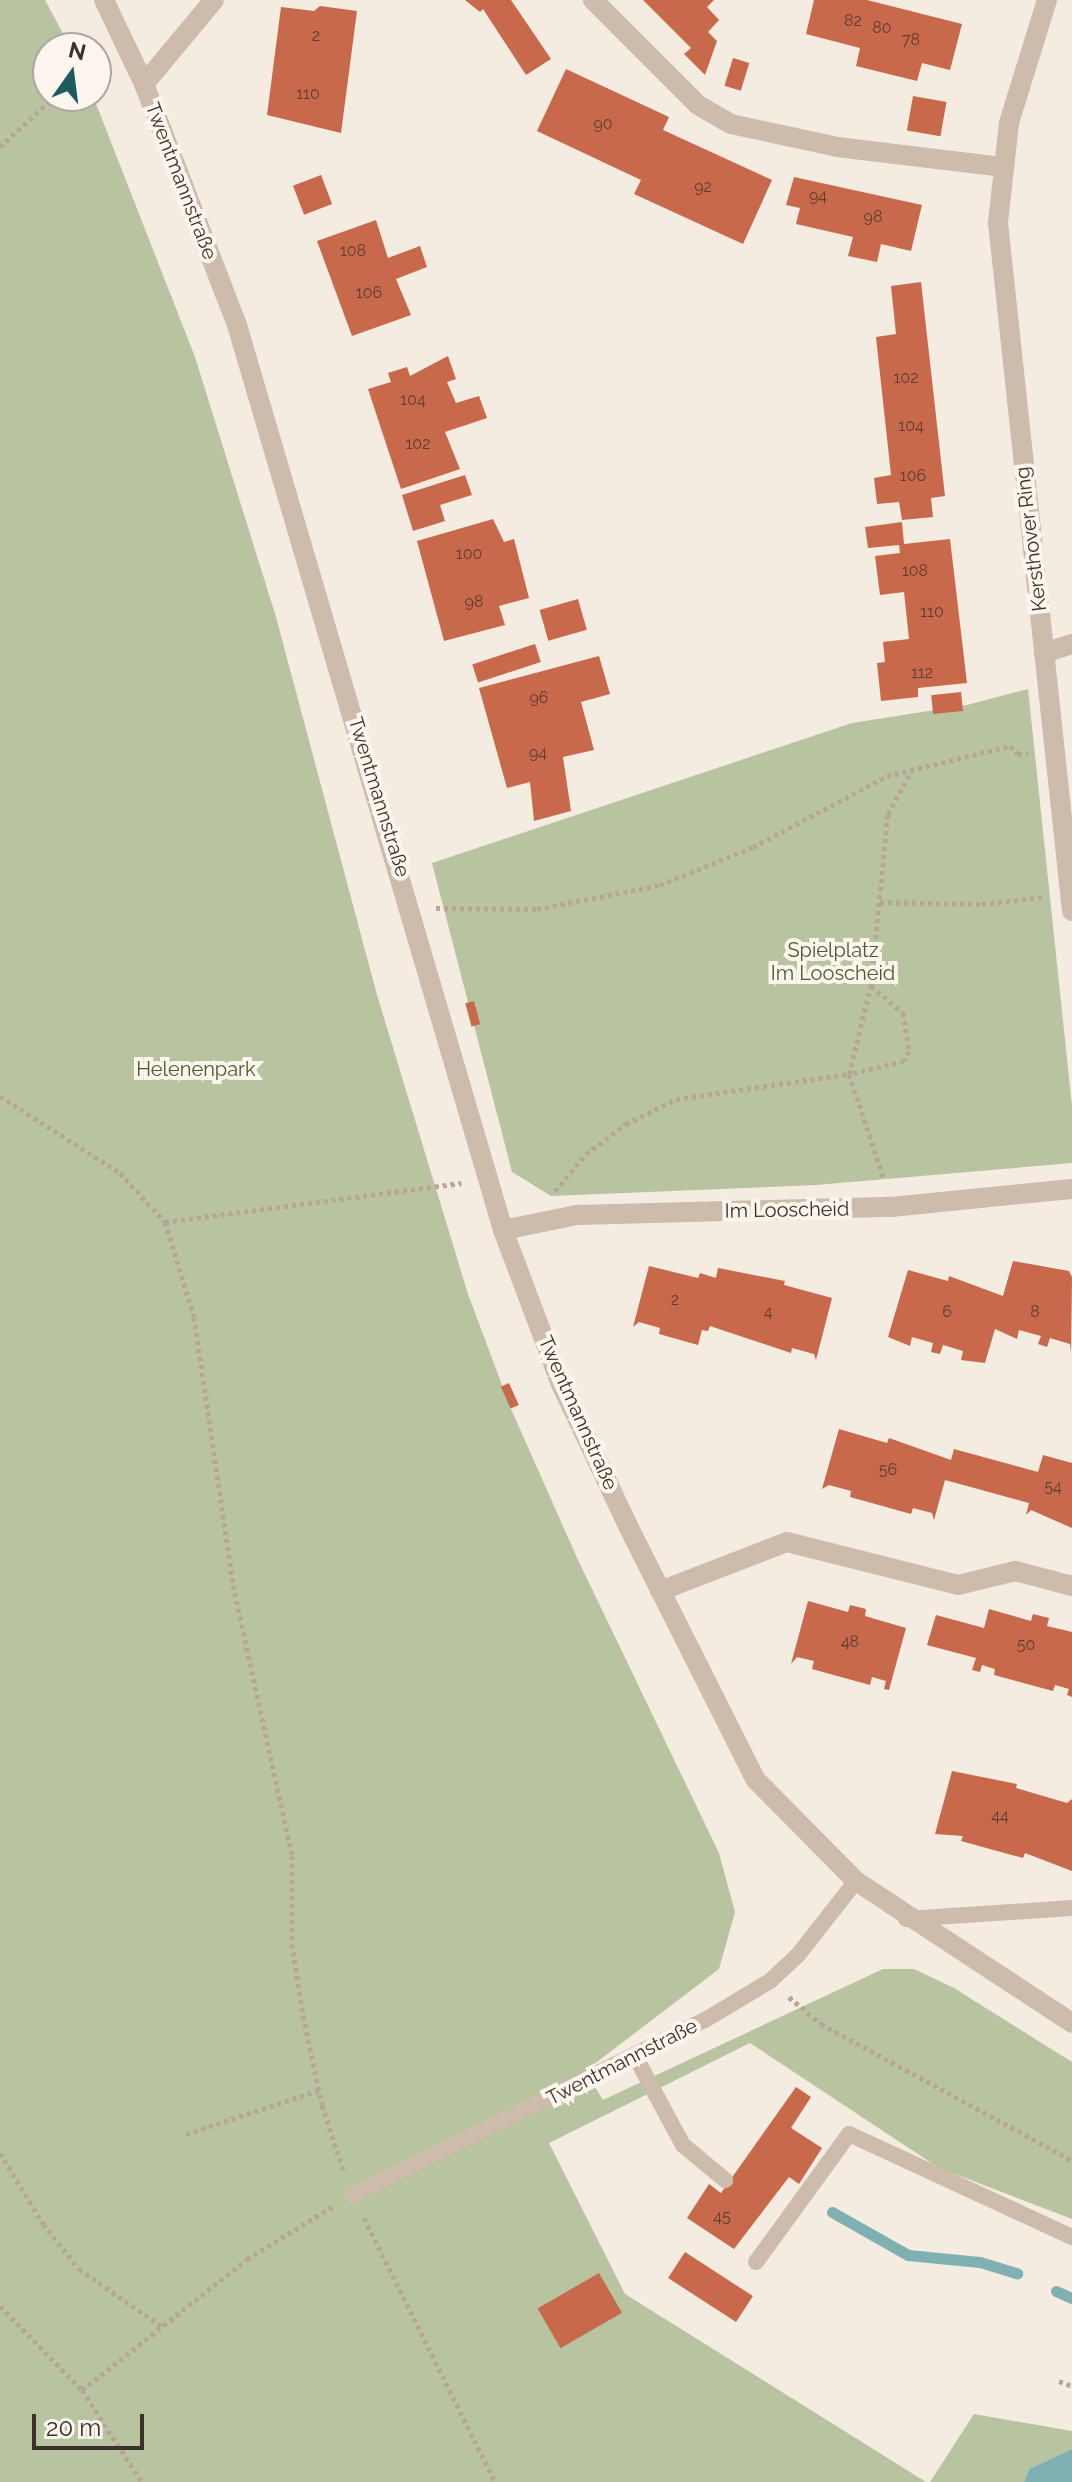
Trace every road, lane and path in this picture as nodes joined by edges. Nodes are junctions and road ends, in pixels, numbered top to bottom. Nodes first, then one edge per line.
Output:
1 (104, 0) edge
2 (214, 0) edge
3 (593, 0) edge
4 (1047, 0) edge
5 (144, 84) junction
6 (38, 112) edge
7 (0, 147) edge
8 (1002, 167) junction
9 (1072, 644) edge
10 (1044, 653) junction
11 (1053, 751) junction
12 (912, 770) junction
13 (880, 902) junction
14 (1071, 902) edge
15 (413, 908) junction
16 (871, 986) junction
17 (849, 1074) junction
18 (0, 1096) edge
19 (486, 1178) junction
20 (1072, 1189) edge
21 (891, 1207) junction
22 (165, 1222) junction
23 (530, 1222) junction
24 (503, 1230) junction
25 (1072, 1586) edge
26 (660, 1591) junction
27 (856, 1881) junction
28 (1072, 1908) edge
29 (906, 1919) junction
30 (770, 1981) junction
31 (1072, 2023) edge
32 (635, 2056) junction
33 (319, 2090) junction
34 (186, 2134) dead end
35 (0, 2153) edge
36 (1072, 2160) edge
37 (345, 2175) dead end
38 (725, 2180) dead end
39 (352, 2195) junction
40 (1072, 2237) edge
41 (756, 2262) dead end
42 (0, 2306) edge
43 (161, 2326) junction
44 (1059, 2381) dead end
45 (1072, 2386) edge
46 (82, 2390) junction
47 (142, 2482) edge
48 (495, 2482) edge

1 - 5 street, Twentmannstraße
2 - 5 street
3 - 8 street
4 - 8 street, Kersthover Ring
5 - 15 street, Twentmannstraße
6 - 7 path
8 - 10 street, Kersthover Ring
9 - 10 street
10 - 11 street, Kersthover Ring
11 - 12 path
11 - 14 street, Kersthover Ring
12 - 13 path
12 - 15 path
13 - 14 path
13 - 16 path
15 - 19 street, Twentmannstraße
16 - 17 path
16 - 17 path
17 - 21 path
17 - 23 path
18 - 22 path
19 - 22 path
19 - 24 street, Twentmannstraße
20 - 21 street, Im Looscheid
21 - 23 street, Im Looscheid
22 - 33 path
23 - 24 street, Im Looscheid
24 - 26 street, Twentmannstraße
25 - 26 street
26 - 27 street, Twentmannstraße
27 - 29 street, Twentmannstraße
27 - 30 lane, Twentmannstraße
28 - 29 lane
29 - 31 street, Twentmannstraße
30 - 32 lane, Twentmannstraße
30 - 36 path
32 - 38 lane
32 - 39 lane, Twentmannstraße
33 - 34 path
33 - 37 path
35 - 43 path
39 - 43 path
39 - 48 path
40 - 41 lane
42 - 46 path
43 - 46 path
44 - 45 path
46 - 47 path

